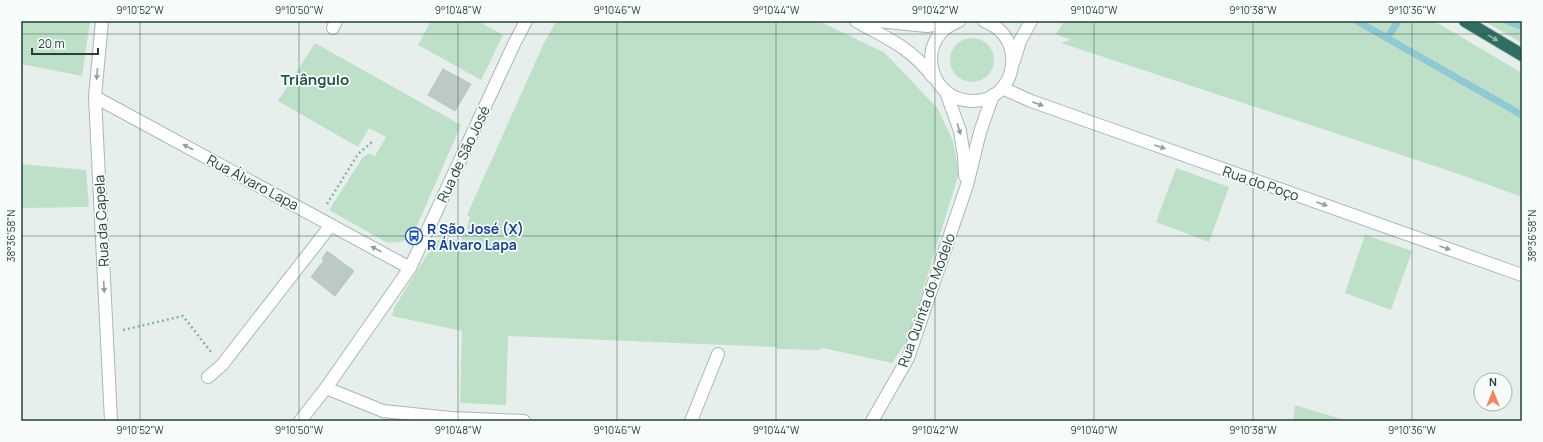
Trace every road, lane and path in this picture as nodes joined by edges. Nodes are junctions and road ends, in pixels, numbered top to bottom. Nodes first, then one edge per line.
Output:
1 (102, 21) edge
2 (526, 21) edge
3 (856, 21) edge
4 (877, 21) edge
5 (959, 21) edge
6 (984, 21) edge
7 (1031, 21) edge
8 (1465, 21) edge
9 (1522, 55) edge
10 (1012, 70) junction
11 (938, 83) junction
12 (998, 91) junction
13 (946, 92) junction
14 (95, 97) junction
15 (372, 142) dead end
16 (963, 197) junction
17 (319, 218) junction
18 (331, 225) junction
19 (410, 268) junction
20 (1522, 275) edge
21 (116, 331) dead end
22 (718, 354) dead end
23 (222, 365) junction
24 (208, 377) dead end
25 (326, 388) junction
26 (450, 420) edge
27 (110, 421) edge
28 (300, 421) edge
29 (504, 421) edge
30 (524, 421) edge
31 (691, 421) edge
32 (872, 421) edge

1 -> 14 street, Rua da Capela
2 - 19 street, Rua de São José
3 - 11 street
4 - 5 street
5 - 11 street
6 - 10 street
7 - 10 street, Rua Quinta do Modelo
8 -> 9 highway
10 - 12 street, Rua Quinta do Modelo
11 - 13 street
12 - 13 street
12 - 16 street, Rua Quinta do Modelo
12 -> 20 street, Rua do Poço
13 -> 16 street, Rua Quinta do Modelo
17 -> 14 street, Rua Álvaro Lapa
14 -> 27 street, Rua da Capela
15 - 17 path
16 - 32 street, Rua Quinta do Modelo
17 - 18 street, Rua Álvaro Lapa
19 -> 18 street, Rua Álvaro Lapa
18 - 23 street
19 - 25 street, Rua de São José
21 - 23 path
22 - 31 street
23 - 24 street
25 - 26 street
25 - 28 street, Rua de São José
26 - 29 street
29 - 30 street

